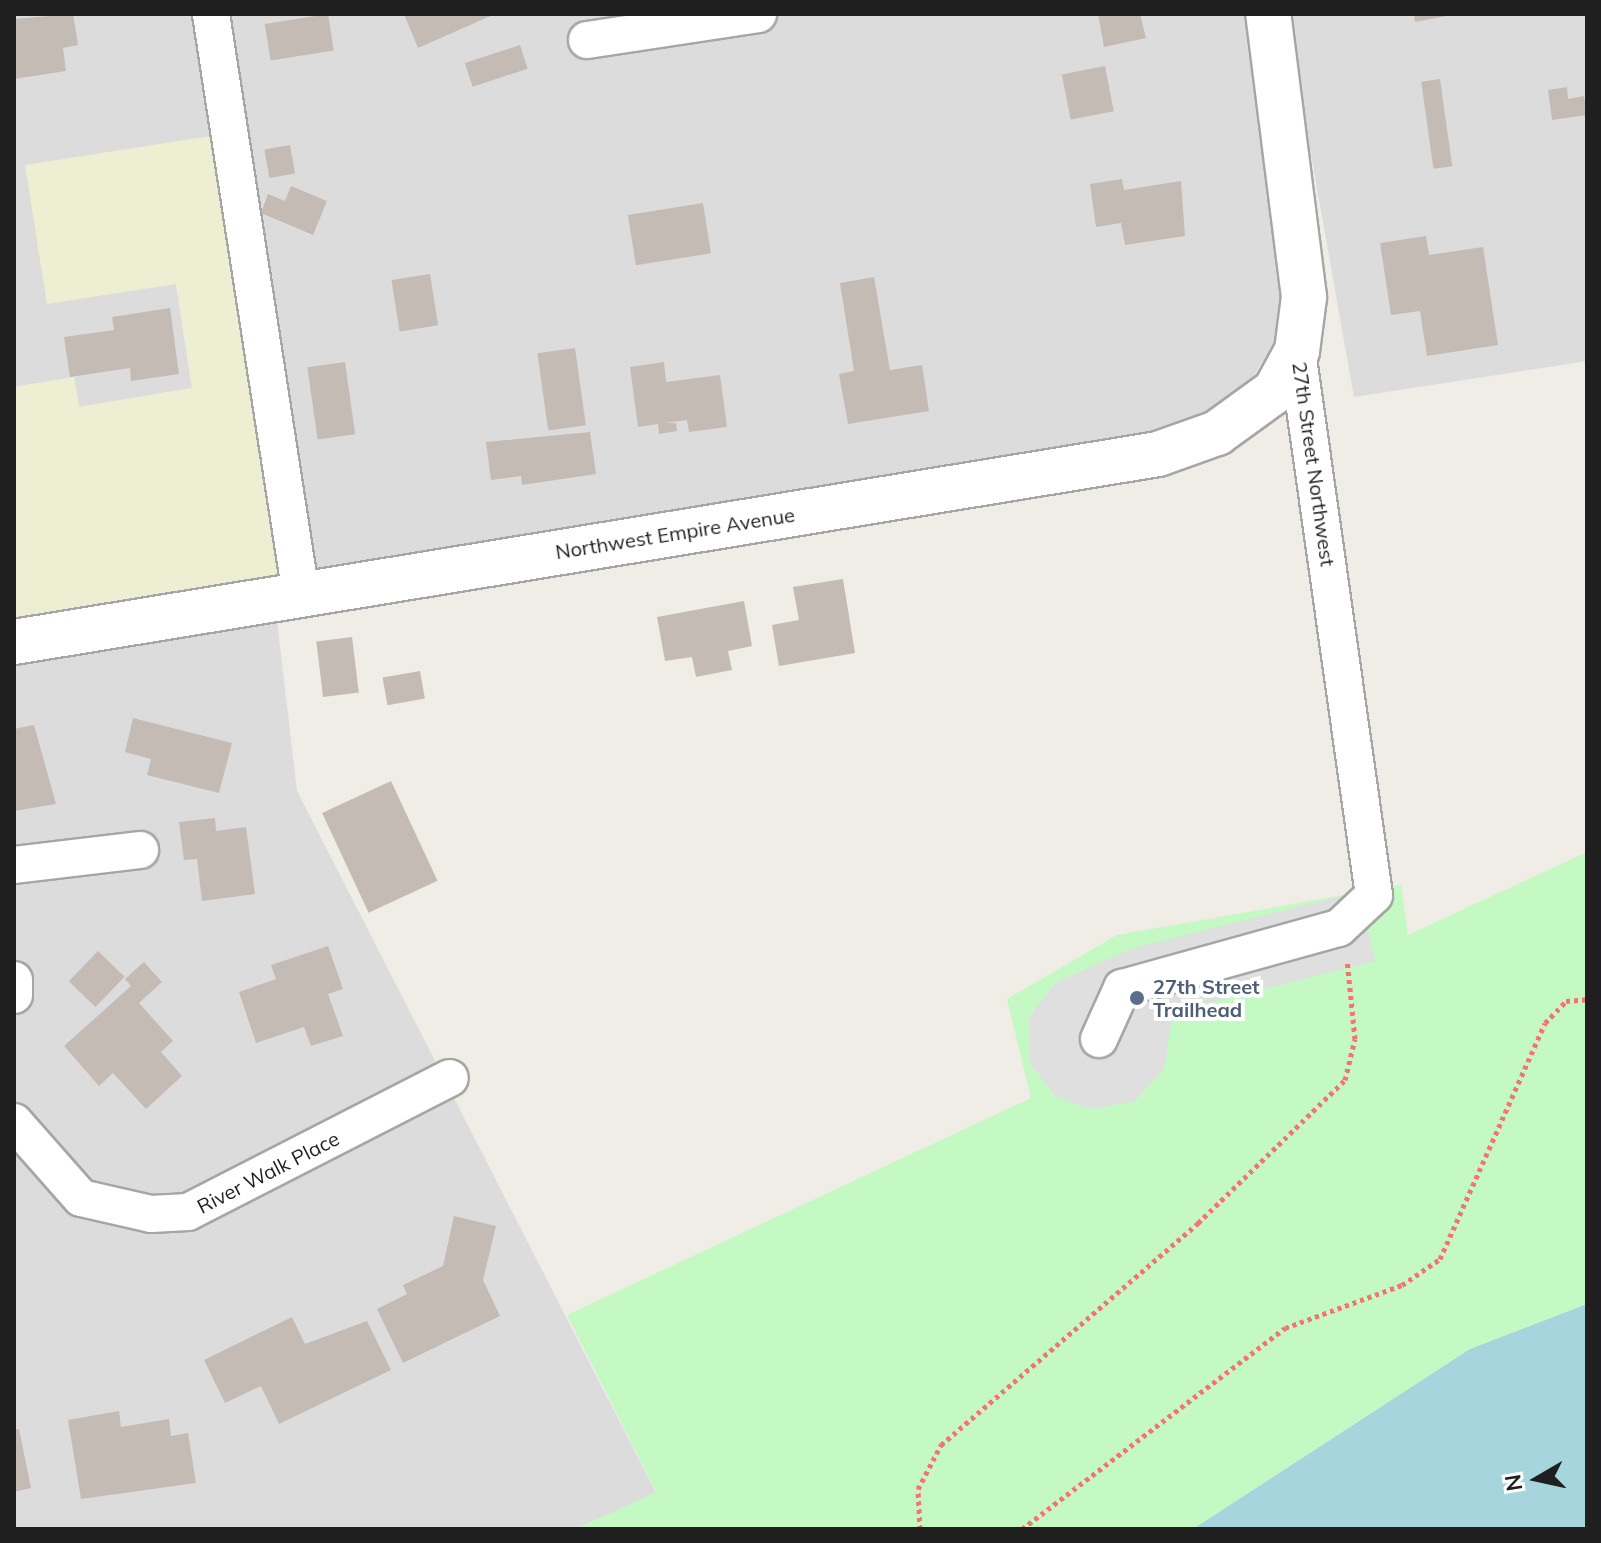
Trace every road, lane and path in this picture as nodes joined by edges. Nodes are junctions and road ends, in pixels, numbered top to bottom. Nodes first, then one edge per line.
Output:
1 (211, 14) edge
2 (758, 14) edge
3 (1268, 14) edge
4 (587, 40) dead end
5 (1297, 351) junction
6 (301, 595) junction
7 (14, 642) edge
8 (140, 850) dead end
9 (14, 865) edge
10 (1351, 919) junction
11 (14, 980) edge
12 (14, 995) edge
13 (1587, 999) edge
14 (1099, 1039) dead end
15 (450, 1078) dead end
16 (14, 1122) edge
17 (920, 1529) edge
18 (1022, 1529) edge

1 - 6 street
2 - 4 street
3 - 5 street, 27th Street Northwest
5 - 6 street, Northwest Empire Avenue
5 - 10 street, 27th Street Northwest
6 - 7 street, Northwest Empire Avenue
8 - 9 street
10 - 14 street
10 - 17 path
11 - 12 street
13 - 18 path
15 - 16 street, River Walk Place

